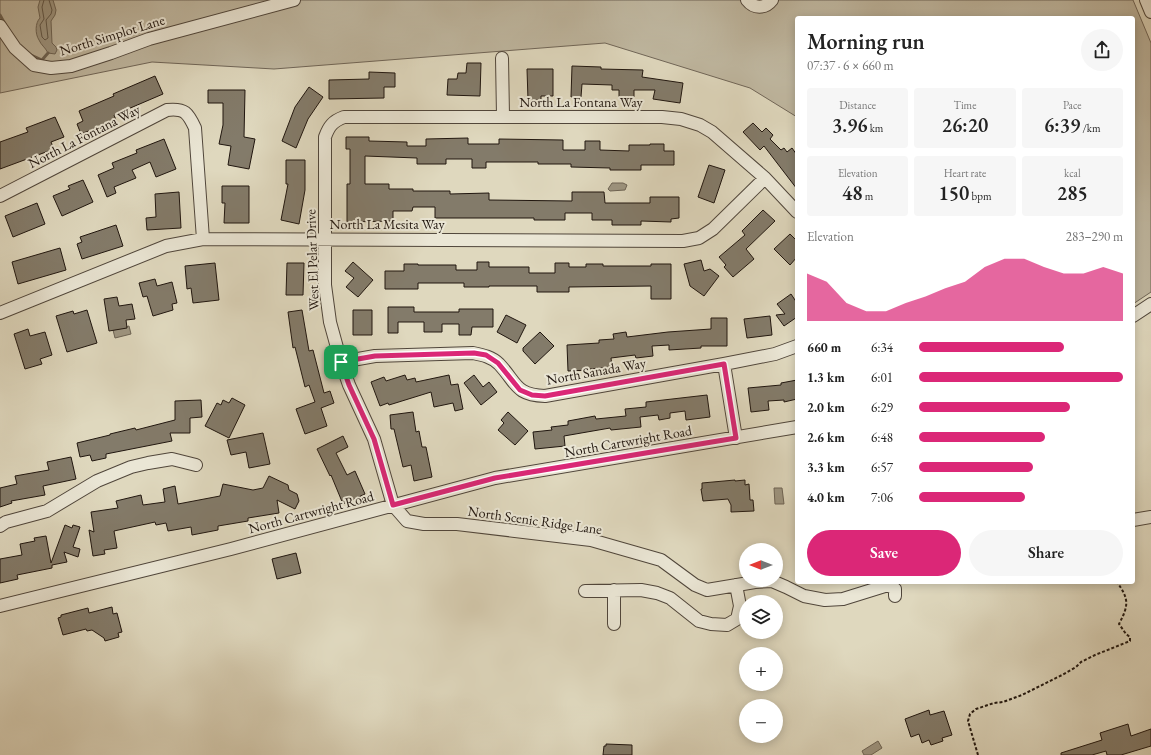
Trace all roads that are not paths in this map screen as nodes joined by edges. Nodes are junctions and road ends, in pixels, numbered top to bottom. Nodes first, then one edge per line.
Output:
1 (294, 0) edge
2 (747, 0) edge
3 (772, 0) edge
4 (1146, 0) edge
5 (1151, 12) edge
6 (0, 26) edge
7 (502, 58) dead end
8 (503, 116) junction
9 (331, 124) joint
10 (765, 178) junction
11 (0, 196) edge
12 (795, 210) edge
13 (203, 239) junction
14 (324, 239) junction
15 (1151, 304) edge
16 (0, 313) edge
17 (1135, 315) edge
18 (795, 347) edge
19 (341, 362) junction
20 (724, 364) junction
21 (795, 427) edge
22 (736, 438) junction
23 (196, 465) dead end
24 (393, 505) junction
25 (1151, 517) edge
26 (1135, 520) edge
27 (0, 526) edge
28 (736, 585) junction
29 (614, 590) junction
30 (584, 591) dead end
31 (895, 596) dead end
32 (0, 606) edge
33 (614, 624) dead end

1 - 6 street, North Simplot Lane
2 - 3 street
4 - 5 street
7 - 8 street
8 - 9 street, North La Fontana Way
8 - 10 street, North La Fontana Way
9 - 14 street, West El Pelar Drive
10 - 12 street, North La Fontana Way
10 - 14 street, North La Mesita Way
11 - 13 street, North La Fontana Way
13 - 14 street, North La Mesita Way
13 - 16 street, North La Mesita Way
14 - 19 street, West El Pelar Drive
15 - 17 street
18 - 20 street, North Sanada Way
19 - 20 street, North Sanada Way
19 - 24 street, West El Pelar Drive
20 - 22 street
21 - 22 street, North Cartwright Road
22 - 24 street, North Cartwright Road
23 - 27 street
24 - 28 street, North Scenic Ridge Lane
24 - 32 street, North Cartwright Road
25 - 26 street
28 - 29 street
28 - 31 street, North Scenic Ridge Lane
29 - 30 street
29 - 33 street

